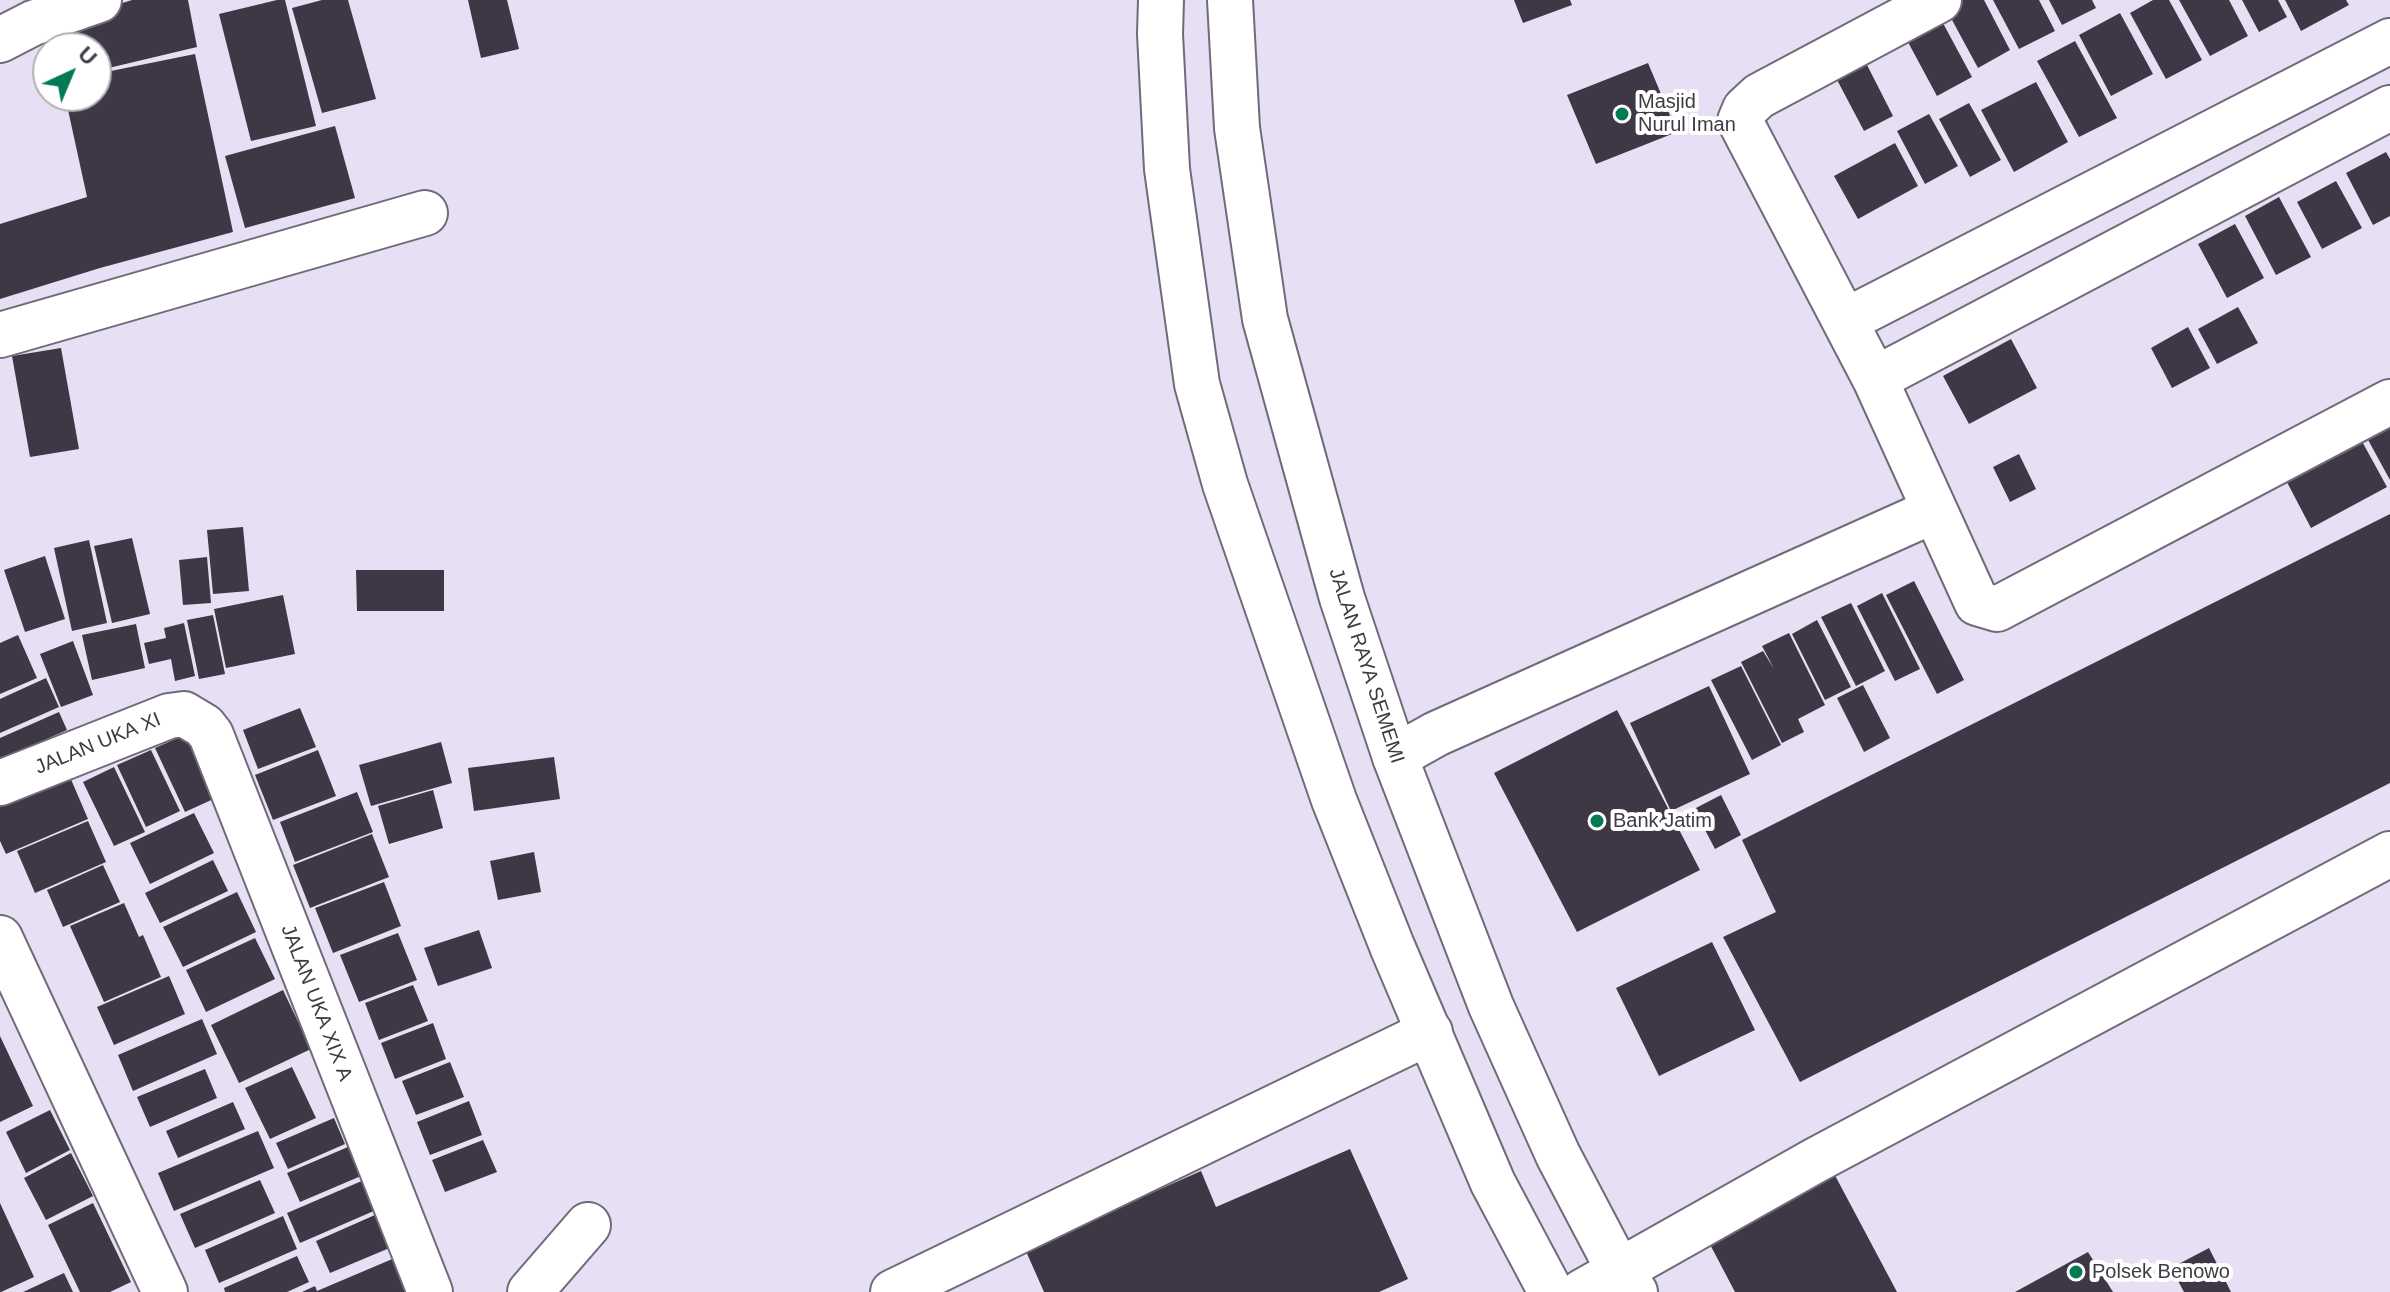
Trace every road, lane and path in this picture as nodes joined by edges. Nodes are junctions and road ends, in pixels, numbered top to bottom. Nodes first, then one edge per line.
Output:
1 (99, 0) edge
2 (1161, 0) edge
3 (1230, 0) edge
4 (1939, 0) edge
5 (0, 40) edge
6 (2372, 50) edge
7 (2388, 109) edge
8 (425, 213) dead end
9 (1845, 321) junction
10 (0, 335) edge
11 (1875, 379) junction
12 (2390, 402) edge
13 (1933, 511) junction
14 (196, 719) joint
15 (1395, 757) junction
16 (0, 783) edge
17 (2390, 854) edge
18 (0, 938) edge
19 (1491, 1006) junction
20 (1430, 1032) junction
21 (588, 1225) dead end
22 (1627, 1281) edge
23 (165, 1292) edge
24 (430, 1292) edge
25 (530, 1292) edge
26 (893, 1292) edge
27 (1551, 1292) edge
28 (1582, 1292) edge

1 - 5 street
2 - 20 street
3 - 15 street, JALAN RAYA SEMEMI
4 - 9 street
6 - 7 street
6 - 9 street
7 - 11 street
8 - 10 street
9 - 11 street
11 - 13 street
12 - 13 street
13 - 15 street
14 - 16 street, JALAN UKA XI
14 - 24 street, JALAN UKA XIX A
15 - 19 street, JALAN RAYA SEMEMI
17 - 22 street
18 - 23 street
19 - 20 street
19 - 22 street, JALAN RAYA SEMEMI
20 - 26 street
20 - 27 street
21 - 25 street
22 - 28 street

